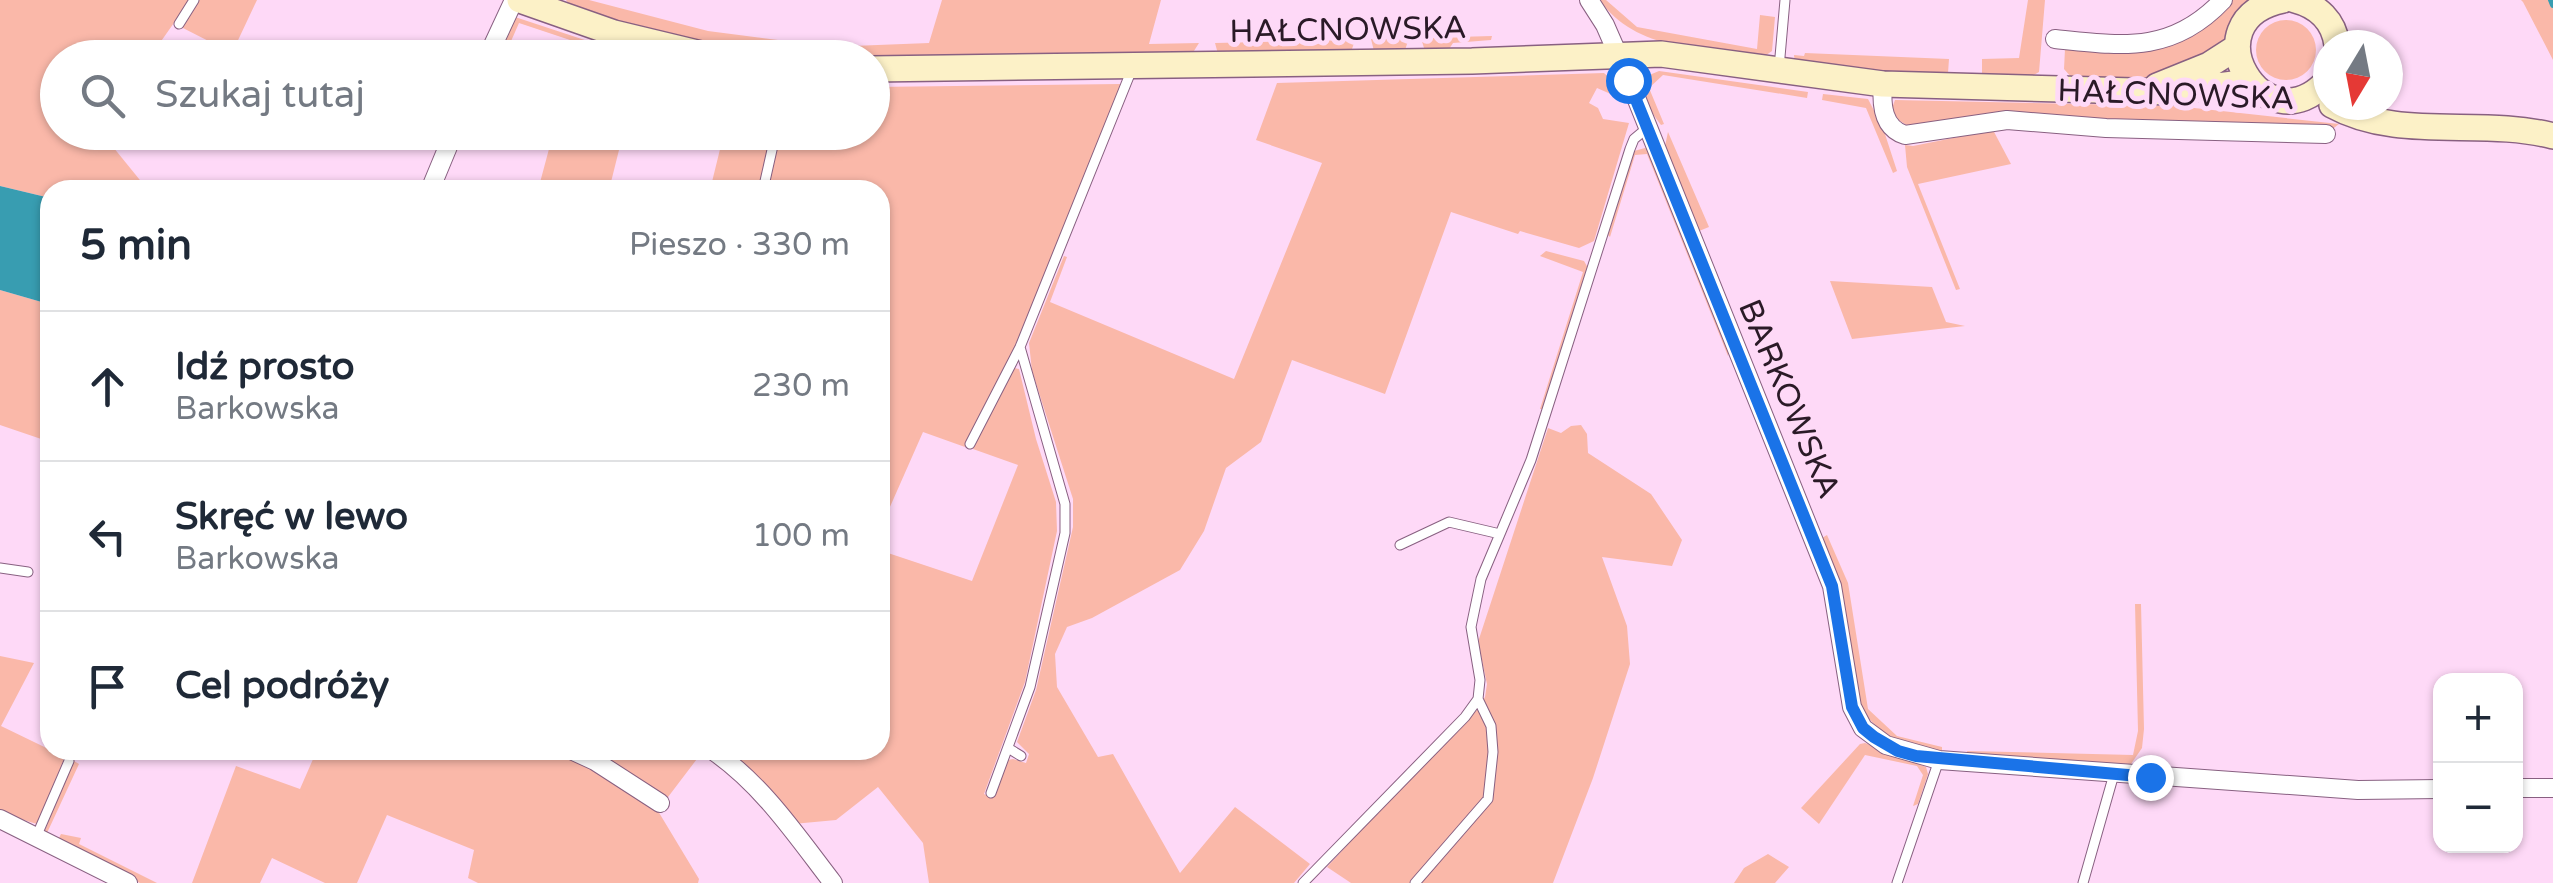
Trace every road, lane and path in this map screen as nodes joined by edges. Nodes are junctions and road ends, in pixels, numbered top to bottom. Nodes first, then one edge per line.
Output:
1 (194, 0) edge
2 (517, 0) edge
3 (1589, 0) edge
4 (1785, 0) edge
5 (2223, 0) edge
6 (2283, 0) edge
7 (2309, 3) edge
8 (179, 24) dead end
9 (2332, 30) edge
10 (2055, 39) dead end
11 (496, 40) edge
12 (640, 40) edge
13 (2238, 46) junction
14 (1618, 56) junction
15 (1133, 66) junction
16 (890, 69) edge
17 (1778, 71) junction
18 (2249, 82) junction
19 (1883, 84) junction
20 (2146, 90) junction
21 (2313, 97) edge
22 (2369, 120) edge
23 (2400, 120) edge
24 (2420, 127) junction
25 (1646, 129) junction
26 (2326, 134) dead end
27 (2553, 136) edge
28 (447, 150) edge
29 (772, 150) edge
30 (434, 180) edge
31 (765, 180) edge
32 (1020, 347) junction
33 (970, 444) dead end
34 (1500, 534) junction
35 (1400, 545) dead end
36 (0, 568) edge
37 (28, 572) dead end
38 (1478, 699) junction
39 (1008, 748) junction
40 (1020, 756) dead end
41 (593, 760) edge
42 (727, 760) edge
43 (1939, 760) junction
44 (69, 761) dead end
45 (2114, 774) junction
46 (2523, 788) edge
47 (2553, 788) edge
48 (2433, 789) edge
49 (991, 793) dead end
50 (660, 803) dead end
51 (0, 819) edge
52 (37, 835) junction
53 (128, 883) edge
54 (832, 883) edge
55 (1302, 883) edge
56 (1415, 883) edge
57 (1897, 883) edge
58 (2083, 883) edge

1 - 8 lane
2 - 11 street
2 - 12 street
3 - 14 street, BARKOWSKA
4 - 17 lane
5 - 10 street
6 - 13 street
7 - 9 street
13 - 18 street
13 - 20 street, HAŁCNOWSKA
14 - 15 street, HAŁCNOWSKA
14 - 17 street, HAŁCNOWSKA
14 - 25 street, BARKOWSKA
15 - 16 street, HAŁCNOWSKA
15 - 32 lane
17 - 19 street, HAŁCNOWSKA
18 - 20 street, HAŁCNOWSKA
18 - 21 street, HAŁCNOWSKA
19 - 20 street, HAŁCNOWSKA
19 - 26 street, HAŁCNOWSKA
22 - 24 street, HAŁCNOWSKA
23 - 24 street, HAŁCNOWSKA
24 - 27 street, HAŁCNOWSKA
25 - 34 lane
25 - 43 street, BARKOWSKA
28 - 30 street
29 - 31 lane
32 - 33 lane
32 - 39 lane
34 - 35 lane
34 - 38 lane
36 - 37 lane
38 - 55 lane
38 - 56 lane
39 - 40 lane
39 - 49 lane
41 - 50 street
42 - 54 street
43 - 45 street, BARKOWSKA
43 - 57 lane
44 - 52 lane
45 - 48 street, BARKOWSKA
45 - 58 lane
46 - 47 street
51 - 52 street
52 - 53 street

